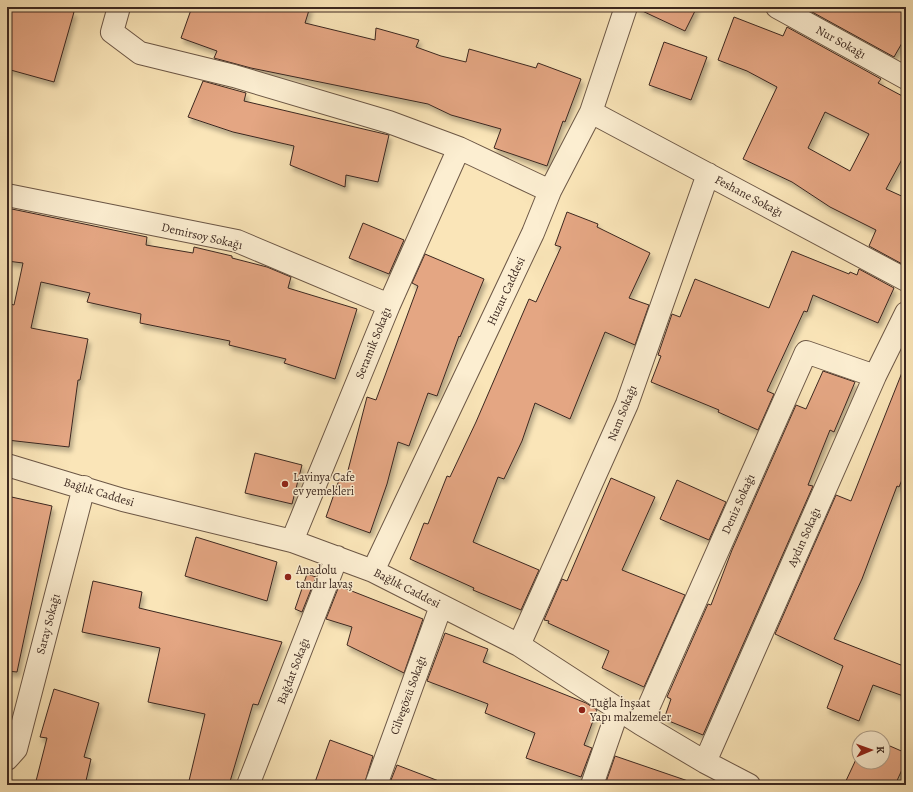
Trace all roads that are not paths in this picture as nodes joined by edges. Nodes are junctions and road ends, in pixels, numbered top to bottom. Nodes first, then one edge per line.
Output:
1 (119, 7) edge
2 (626, 7) edge
3 (777, 7) edge
4 (906, 78) edge
5 (591, 112) junction
6 (459, 148) junction
7 (708, 174) junction
8 (550, 191) junction
9 (7, 195) edge
10 (906, 280) edge
11 (389, 305) junction
12 (906, 313) edge
13 (875, 376) junction
14 (7, 465) edge
15 (84, 487) junction
16 (292, 541) junction
17 (337, 557) junction
18 (373, 570) junction
19 (441, 606) junction
20 (519, 645) junction
21 (618, 710) junction
22 (641, 724) junction
23 (7, 759) edge
24 (705, 762) junction
25 (248, 785) edge
26 (376, 785) edge
27 (592, 785) edge
28 (749, 785) edge

1 - 6 street
2 - 5 street, Huzur Caddesi
3 - 4 street, Nur Sokağı
5 - 7 street, Feshane Sokağı
5 - 8 street, Huzur Caddesi
6 - 8 street
6 - 11 street, Seramik Sokağı
7 - 10 street, Feshane Sokağı
7 - 20 street, Nam Sokağı
8 - 18 street, Huzur Caddesi
9 - 11 street, Demirsoy Sokağı
11 - 16 street, Seramik Sokağı
12 - 13 street, Aydın Sokağı
13 - 22 street, Deniz Sokağı
13 - 24 street, Aydın Sokağı
14 - 15 street, Bağlık Caddesi
15 - 16 street, Bağlık Caddesi
15 - 23 street, Saray Sokağı
16 - 17 street, Bağlık Caddesi
17 - 18 street, Bağlık Caddesi
17 - 25 street, Bağdat Sokağı
18 - 19 street, Bağlık Caddesi
19 - 20 street, Bağlık Caddesi
19 - 26 street, Cilvegözü Sokağı
20 - 21 street, Bağlık Caddesi
21 - 22 street, Bağlık Caddesi
21 - 27 street
22 - 24 street, Bağlık Caddesi
24 - 28 street, Bağlık Caddesi

